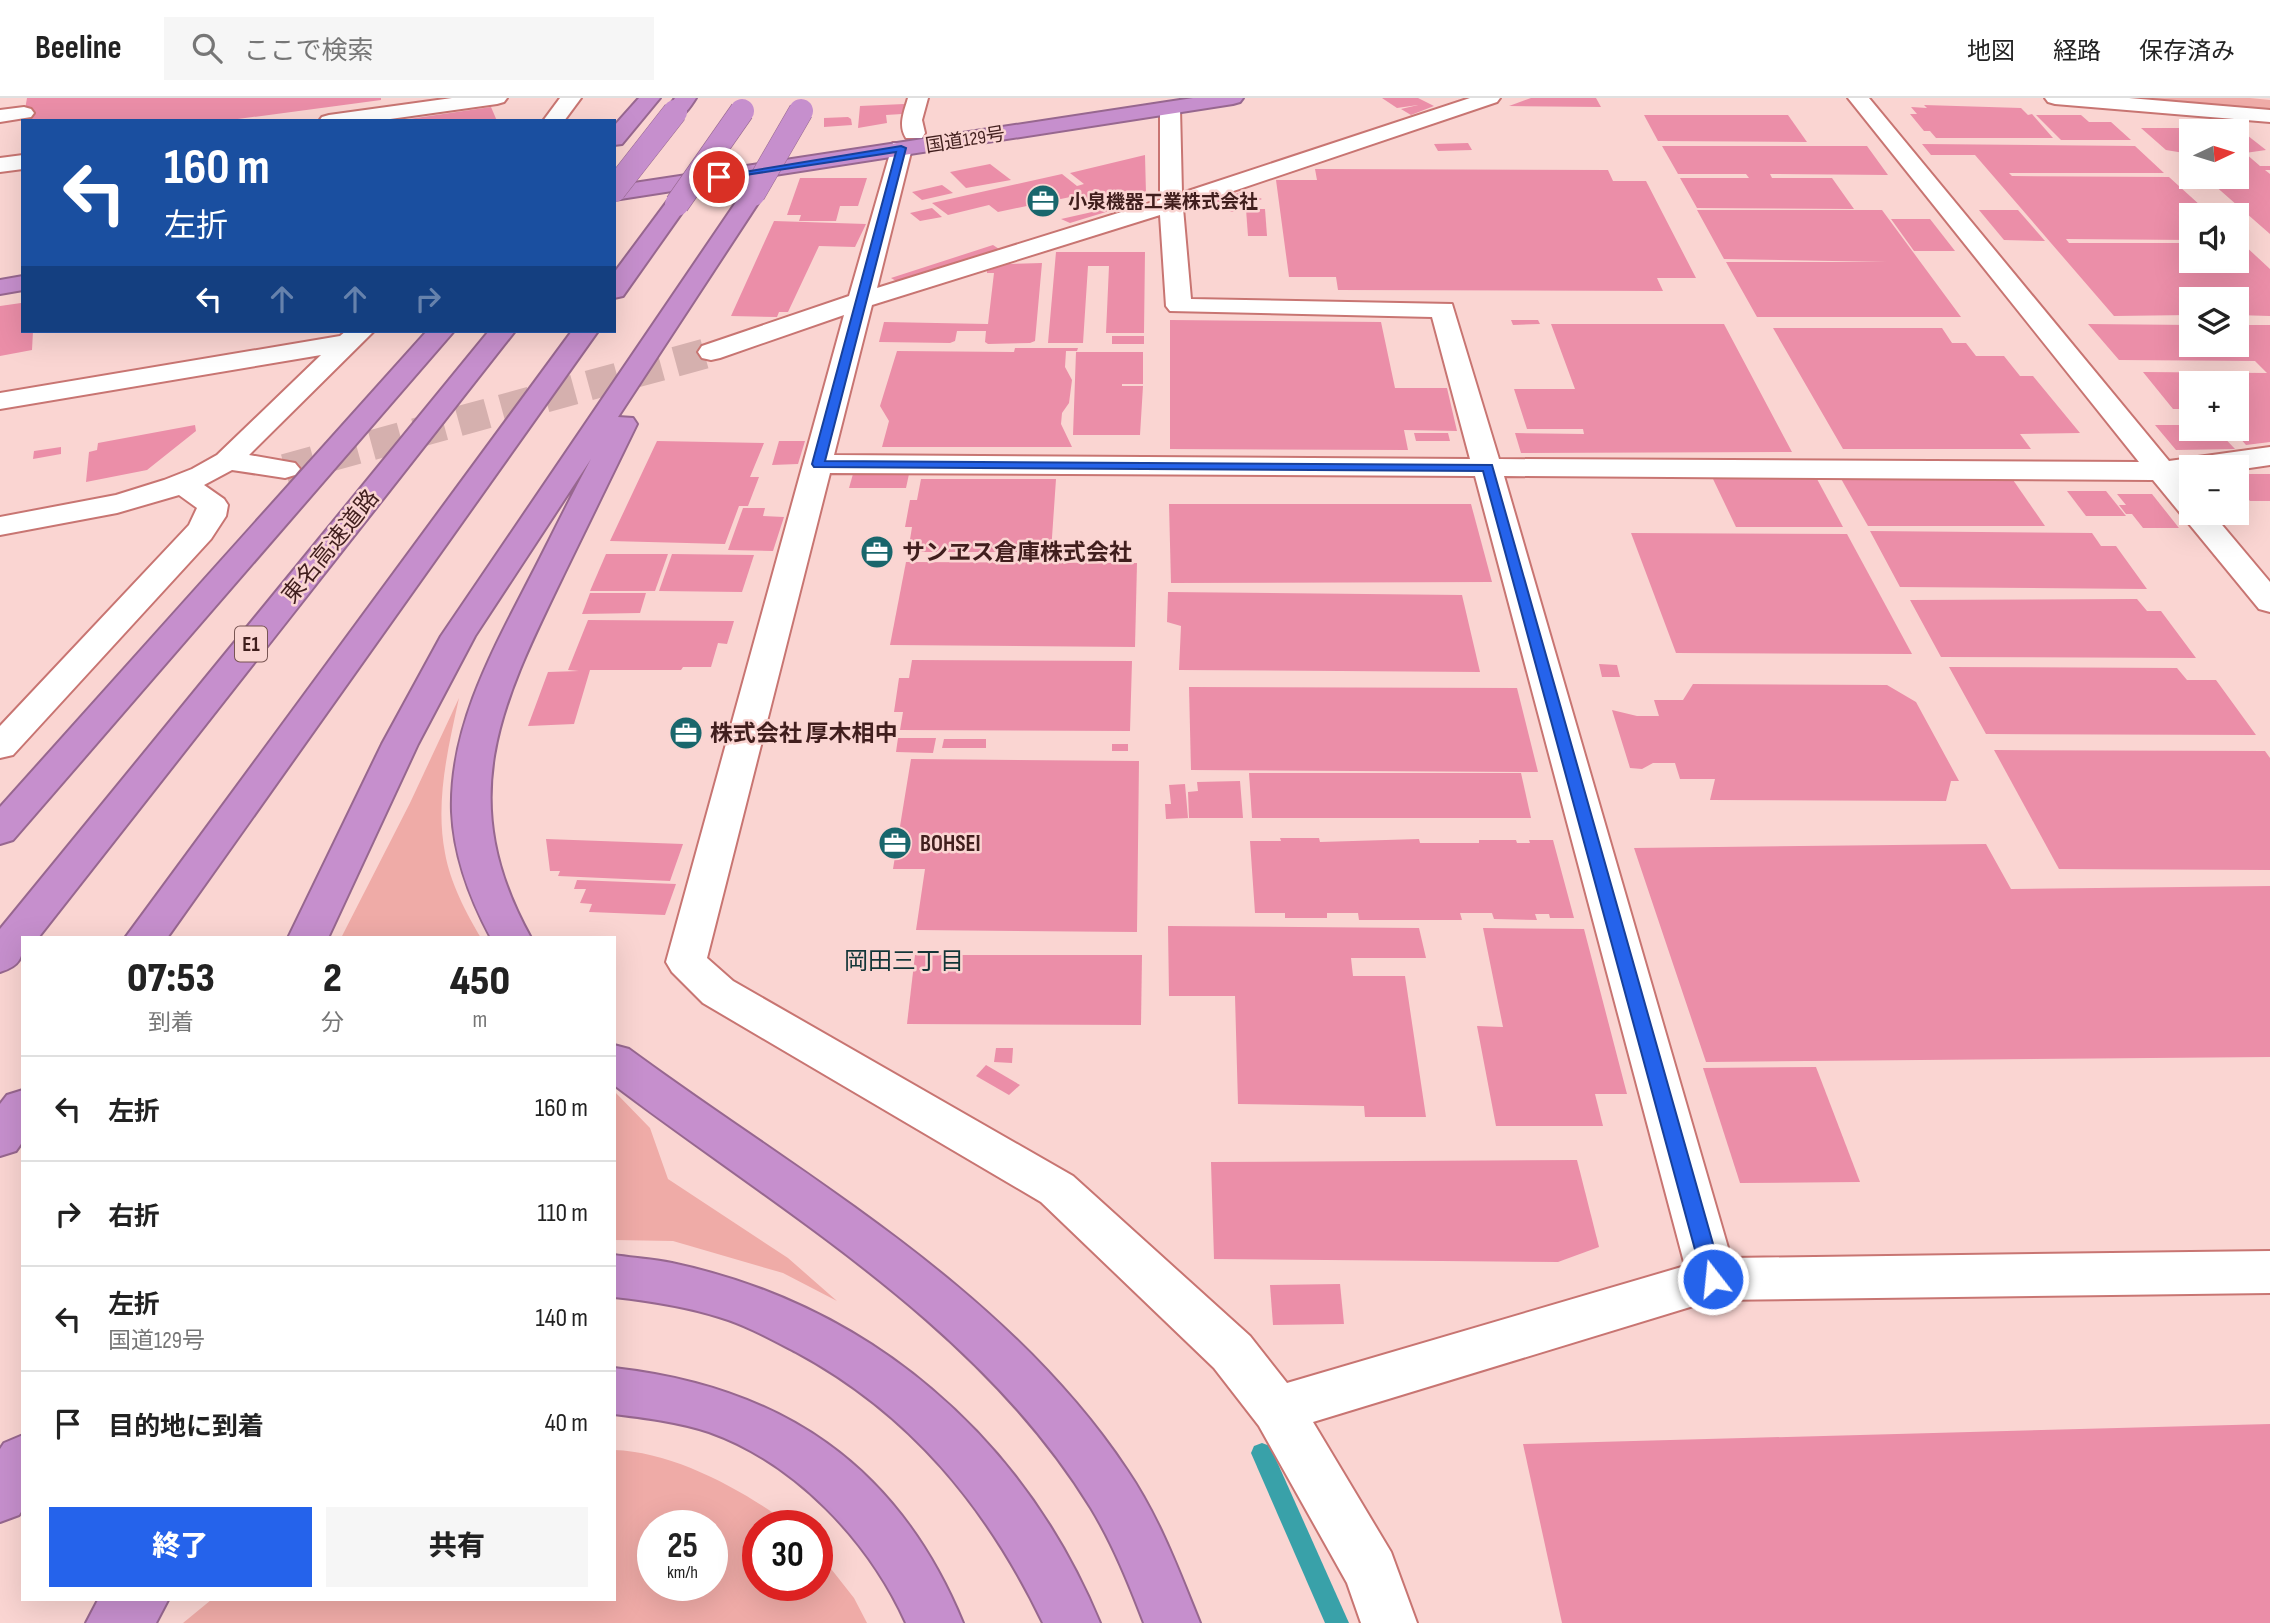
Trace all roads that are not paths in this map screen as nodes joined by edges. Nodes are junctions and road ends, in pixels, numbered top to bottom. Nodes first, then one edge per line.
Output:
1 (497, 98) edge
2 (572, 98) edge
3 (650, 98) edge
4 (686, 98) edge
5 (751, 98) edge
6 (808, 98) edge
7 (918, 98) edge
8 (1233, 98) edge
9 (1490, 98) edge
10 (1858, 98) edge
11 (2055, 98) edge
12 (0, 100) edge
13 (1157, 103) edge
14 (21, 105) edge
15 (0, 116) edge
16 (2270, 117) edge
17 (344, 119) edge
18 (555, 119) edge
19 (616, 137) edge
20 (908, 140) junction
21 (21, 162) edge
22 (0, 165) edge
23 (616, 178) edge
24 (616, 188) edge
25 (616, 191) edge
26 (753, 194) junction
27 (1171, 204) junction
28 (21, 267) edge
29 (0, 270) edge
30 (21, 283) edge
31 (0, 287) edge
32 (616, 288) edge
33 (863, 300) junction
34 (439, 333) edge
35 (500, 333) edge
36 (584, 333) edge
37 (354, 337) edge
38 (711, 352) tunnel mouth
39 (0, 401) edge
40 (2270, 456) edge
41 (2249, 459) edge
42 (227, 461) junction
43 (818, 464) junction
44 (1488, 467) junction
45 (285, 469) tunnel mouth
46 (2179, 469) edge
47 (2161, 471) junction
48 (184, 485) junction
49 (2179, 493) edge
50 (2206, 525) edge
51 (0, 526) edge
52 (2270, 602) edge
53 (0, 747) edge
54 (0, 831) edge
55 (146, 936) edge
56 (309, 936) edge
57 (510, 936) edge
58 (0, 957) edge
59 (616, 1063) edge
60 (21, 1110) edge
61 (0, 1138) edge
62 (2270, 1272) edge
63 (616, 1276) edge
64 (1713, 1279) junction
65 (616, 1391) edge
66 (1277, 1409) junction
67 (21, 1463) edge
68 (21, 1490) edge
69 (0, 1497) edge
70 (0, 1507) edge
71 (139, 1601) edge
72 (114, 1623) edge
73 (935, 1623) edge
74 (1072, 1623) edge
75 (1172, 1623) edge
76 (1389, 1623) edge

1 - 17 street
2 - 18 street
3 - 19 highway
4 - 24 highway, bridge
5 - 32 highway, bridge
6 - 26 highway, bridge
7 - 20 street
8 - 13 highway, 国道129号
9 - 27 street
10 - 47 street
11 - 16 street
12 - 14 street
13 - 20 highway, 国道129号
13 - 27 street
14 - 15 street
20 - 23 highway, 国道129号
20 - 25 highway, 国道129号
20 - 33 street
21 - 22 street
26 - 56 highway
26 - 57 highway
27 - 33 street
27 - 44 street
28 - 29 highway
30 - 31 highway
33 - 38 street
33 - 43 street
34 - 54 highway
35 - 58 highway, 東名高速道路 / E1
36 - 55 highway
37 - 39 street
37 - 42 street
40 - 41 street
42 - 45 street
42 - 48 street
43 - 44 street
43 - 66 street
44 - 47 street
44 - 64 street
46 - 47 street
47 - 49 street
48 - 51 street
48 - 53 street
50 - 52 street
59 - 75 highway
60 - 61 highway
62 - 64 street
63 - 74 highway
64 - 66 street
65 - 73 highway
66 - 76 street
67 - 69 highway
68 - 70 highway
71 - 72 highway

